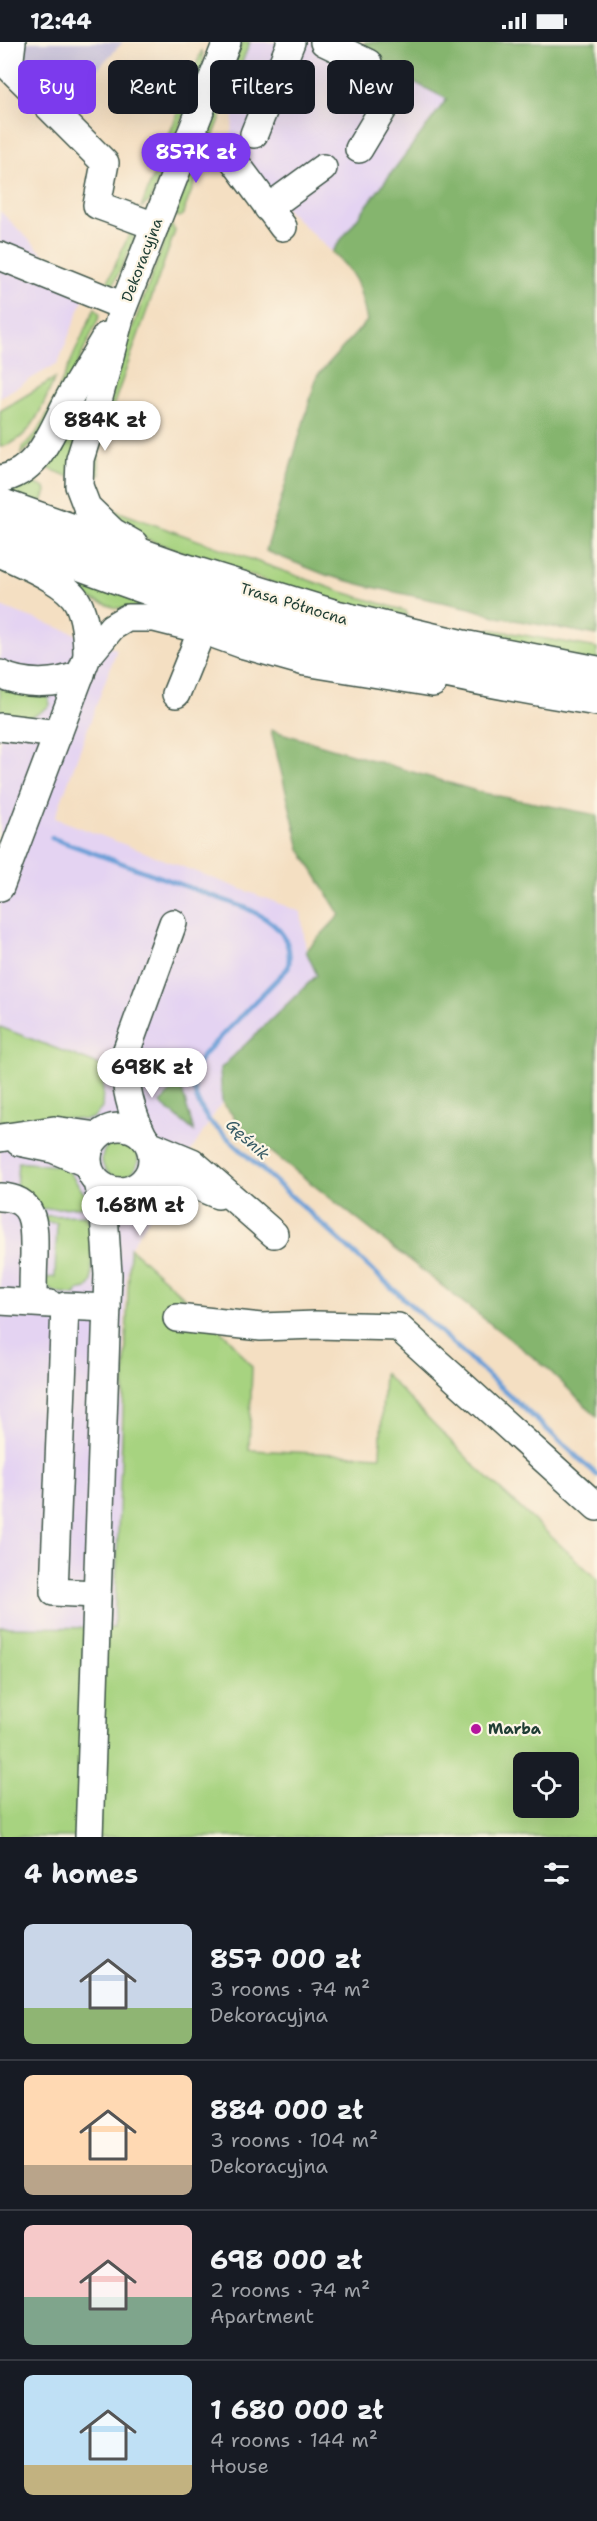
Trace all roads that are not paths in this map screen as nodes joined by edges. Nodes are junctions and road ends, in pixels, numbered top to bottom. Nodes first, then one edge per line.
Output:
1 (12, 42) edge
2 (227, 42) edge
3 (291, 42) edge
4 (324, 42) edge
5 (254, 134) dead end
6 (190, 136) junction
7 (359, 149) dead end
8 (323, 168) dead end
9 (155, 226) junction
10 (0, 256) edge
11 (123, 308) junction
12 (0, 480) edge
13 (0, 505) edge
14 (0, 534) edge
15 (0, 553) edge
16 (177, 568) junction
17 (78, 602) junction
18 (127, 618) junction
19 (202, 630) junction
20 (84, 666) junction
21 (597, 673) edge
22 (0, 674) edge
23 (514, 686) junction
24 (176, 694) dead end
25 (597, 699) edge
26 (0, 728) edge
27 (58, 734) junction
28 (0, 887) edge
29 (173, 923) dead end
30 (124, 1074) junction
31 (101, 1133) junction
32 (0, 1138) edge
33 (146, 1140) junction
34 (93, 1173) junction
35 (142, 1181) junction
36 (0, 1197) edge
37 (247, 1208) junction
38 (274, 1234) dead end
39 (108, 1274) junction
40 (0, 1301) edge
41 (33, 1302) junction
42 (65, 1306) junction
43 (107, 1308) junction
44 (177, 1318) dead end
45 (597, 1507) edge
46 (96, 1594) junction
47 (89, 1837) edge

1 - 9 street
2 - 6 street, Dekoracyjna
3 - 5 street
4 - 7 street
6 - 8 street
6 - 9 street, Dekoracyjna
9 - 11 street, Dekoracyjna
10 - 11 street
11 - 12 street, Dekoracyjna
11 - 16 street, Dekoracyjna
13 - 16 main road, Trasa Północna
14 - 23 main road, Trasa Północna
15 - 17 street
16 - 21 main road, Trasa Północna
17 - 18 street
17 - 20 street
18 - 19 street
18 - 20 street
19 - 23 street
19 - 24 street
20 - 22 street
20 - 27 street
23 - 25 main road, Trasa Północna
26 - 27 street
27 - 28 street
29 - 30 street
30 - 31 street
30 - 33 street
31 - 32 street
31 - 33 street
31 - 34 street
32 - 34 street
33 - 35 street
33 - 37 street
34 - 35 street
34 - 39 street
35 - 37 street
35 - 39 street
36 - 41 street
37 - 38 street
39 - 43 street
40 - 41 street
41 - 42 street
42 - 43 street
42 - 46 street
43 - 46 street
44 - 45 street
46 - 47 street

